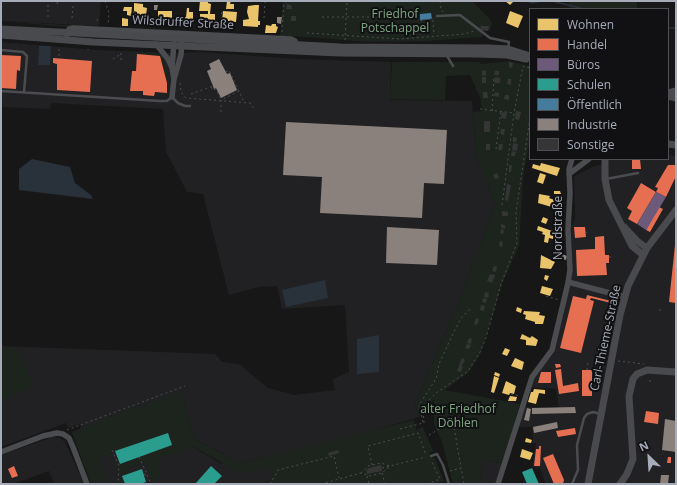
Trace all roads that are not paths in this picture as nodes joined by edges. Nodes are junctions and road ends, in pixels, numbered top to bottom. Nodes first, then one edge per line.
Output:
1 (437, 16) road end
2 (1, 29) edge
3 (1, 35) edge
4 (67, 36) junction
5 (174, 42) junction
6 (182, 42) junction
7 (156, 44) junction
8 (295, 48) junction
9 (1, 50) edge
10 (446, 51) junction
11 (507, 52) junction
12 (529, 56) edge
13 (529, 61) edge
14 (453, 66) dead end
15 (172, 68) junction
16 (174, 79) junction
17 (1, 91) edge
18 (24, 92) junction
19 (172, 97) junction
20 (190, 106) dead end
21 (572, 160) edge
22 (585, 160) edge
23 (604, 160) edge
24 (638, 173) dead end
25 (569, 174) junction
26 (605, 180) junction
27 (676, 210) edge
28 (618, 219) junction
29 (648, 248) junction
30 (643, 256) junction
31 (568, 282) junction
32 (625, 297) junction
33 (676, 372) edge
34 (602, 414) junction
35 (1, 452) edge
36 (429, 456) road end
37 (620, 483) edge
38 (86, 484) edge
39 (449, 484) edge
40 (498, 484) edge
41 (572, 484) edge
42 (588, 484) edge

1 - 11 lane
2 - 4 main road, Wilsdruffer Straße
3 - 4 main road, Wilsdruffer Straße
4 - 5 main road, Wilsdruffer Straße
4 - 7 main road, Wilsdruffer Straße
4 - 8 street, Wilsdruffer Straße
5 - 6 main road, Wilsdruffer Straße
5 - 7 main road, Wilsdruffer Straße
5 - 15 street
6 - 8 main road, Wilsdruffer Straße
6 - 16 street
7 - 15 street
8 - 10 main road, Wilsdruffer Straße
9 - 18 lane
10 - 11 main road, Wilsdruffer Straße
10 - 14 lane
11 - 12 main road, Wilsdruffer Straße
11 - 13 main road, Wilsdruffer Straße
15 - 16 street
16 - 19 street
17 - 18 lane
18 - 19 lane
19 - 20 lane
21 - 25 street, Nordstraße
22 - 25 street
23 - 26 main road
24 - 26 lane
25 - 31 street, Nordstraße
26 - 28 main road
27 - 29 main road, Carl-Thieme-Straße
28 - 29 main road
28 - 30 main road
29 - 30 main road, Carl-Thieme-Straße
30 - 32 main road, Carl-Thieme-Straße
31 - 32 street
31 - 40 street, Nordstraße
32 - 34 main road, Carl-Thieme-Straße
33 - 37 main road
34 - 41 lane
34 - 42 main road, Carl-Thieme-Straße
35 - 38 street
36 - 39 lane

